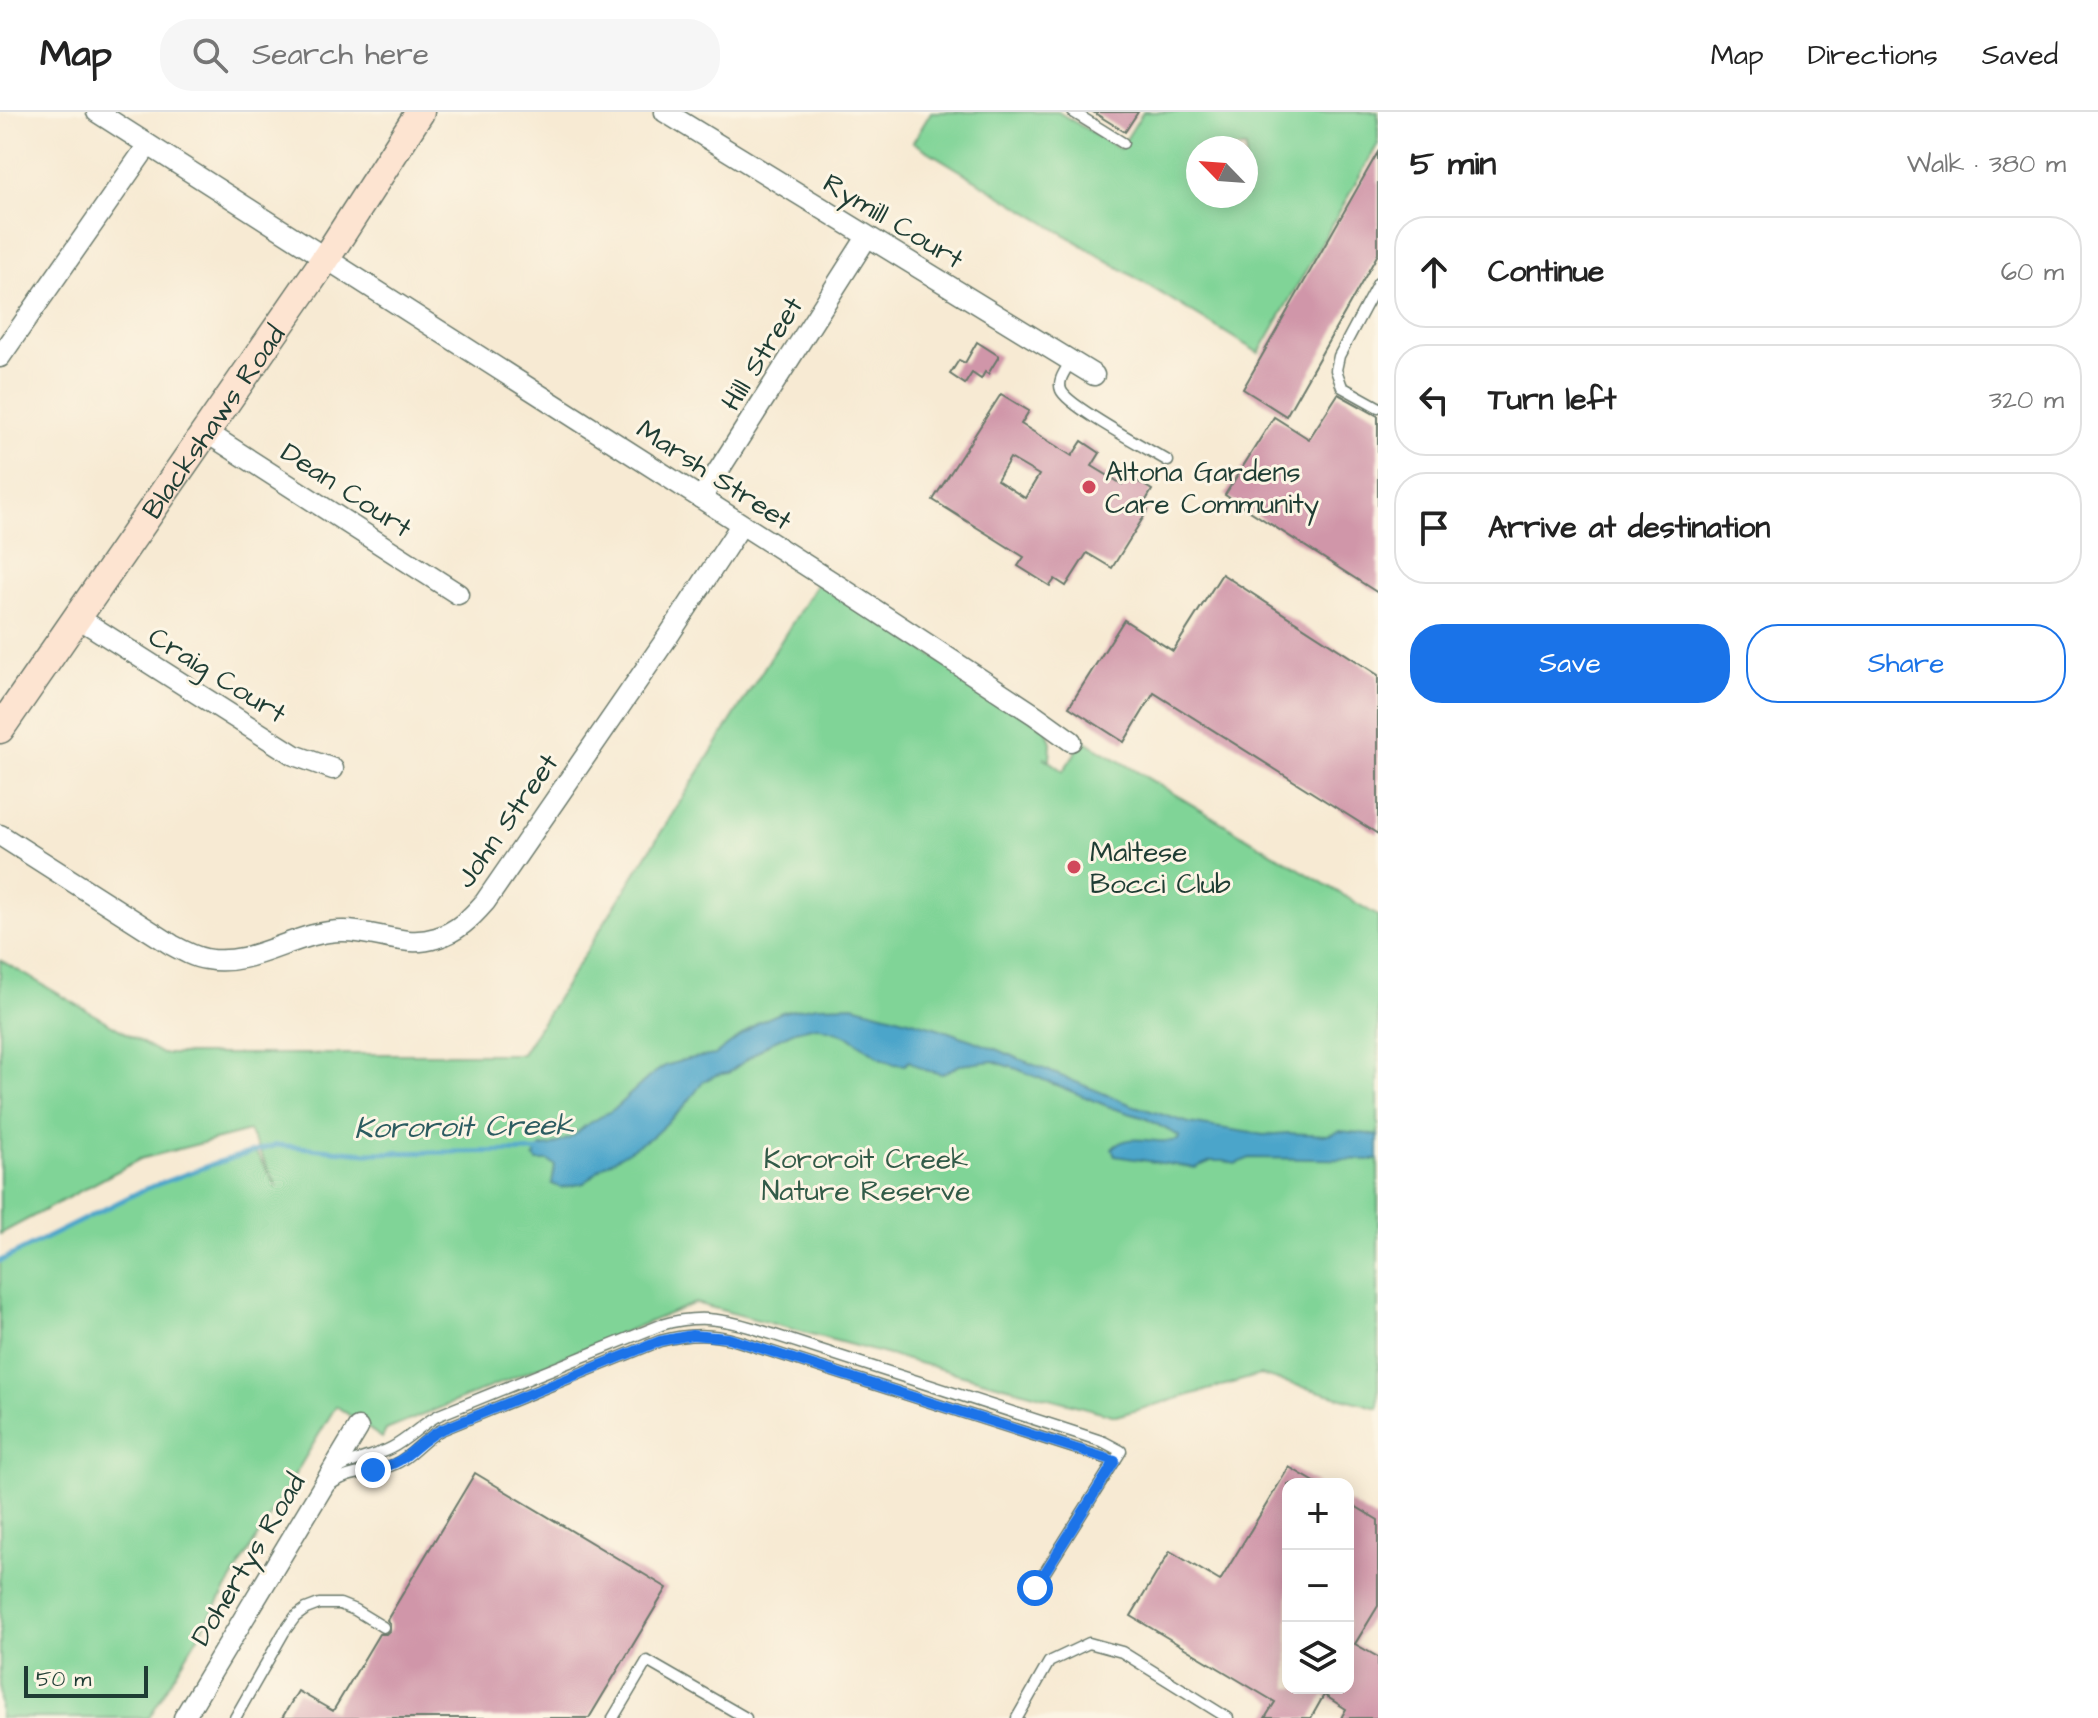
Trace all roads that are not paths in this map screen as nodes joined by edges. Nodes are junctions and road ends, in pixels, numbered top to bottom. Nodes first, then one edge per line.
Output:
1 (97, 112) edge
2 (665, 112) edge
3 (1073, 112) edge
4 (412, 115) edge
5 (1123, 143) dead end
6 (148, 145) junction
7 (867, 237) junction
8 (326, 258) junction
9 (1378, 283) edge
10 (0, 357) edge
11 (1071, 361) junction
12 (1094, 375) dead end
13 (1378, 407) edge
14 (206, 432) junction
15 (1168, 461) dead end
16 (701, 498) junction
17 (741, 525) junction
18 (458, 594) dead end
19 (77, 617) junction
20 (0, 729) edge
21 (1071, 741) dead end
22 (333, 769) dead end
23 (0, 835) edge
24 (672, 1322) junction
25 (676, 1337) junction
26 (804, 1345) junction
27 (799, 1360) junction
28 (907, 1378) junction
29 (902, 1393) junction
30 (358, 1428) dead end
31 (1118, 1456) junction
32 (329, 1477) junction
33 (317, 1497) junction
34 (1035, 1588) dead end
35 (383, 1627) dead end
36 (184, 1718) edge
37 (235, 1718) edge
38 (613, 1718) edge
39 (746, 1718) edge
40 (1017, 1718) edge
41 (1228, 1718) edge

1 - 6 street, Marsh Street
2 - 7 street, Rymill Court
3 - 5 lane
4 - 8 main road, Blackshaws Road
6 - 8 street, Marsh Street
6 - 10 street
7 - 11 street, Rymill Court
7 - 16 street, Hill Street
8 - 14 main road, Blackshaws Road
8 - 16 street, Marsh Street
9 - 13 lane
11 - 12 street, Rymill Court
11 - 15 lane
14 - 18 street, Dean Court
14 - 19 main road, Blackshaws Road
16 - 17 street, Marsh Street
17 - 21 street, Marsh Street
17 - 23 street, John Street
19 - 20 main road, Blackshaws Road
19 - 22 street, Craig Court
24 - 25 lane
24 - 26 lane
24 - 32 lane
25 - 27 lane
25 - 33 lane
26 - 27 lane
26 - 28 lane
27 - 29 lane
28 - 29 lane
28 - 31 lane
29 - 31 lane
30 - 32 street, Dohertys Road
31 - 34 lane
32 - 33 street, Dohertys Road
33 - 36 street, Dohertys Road
35 - 37 lane
38 - 39 lane
40 - 41 lane

